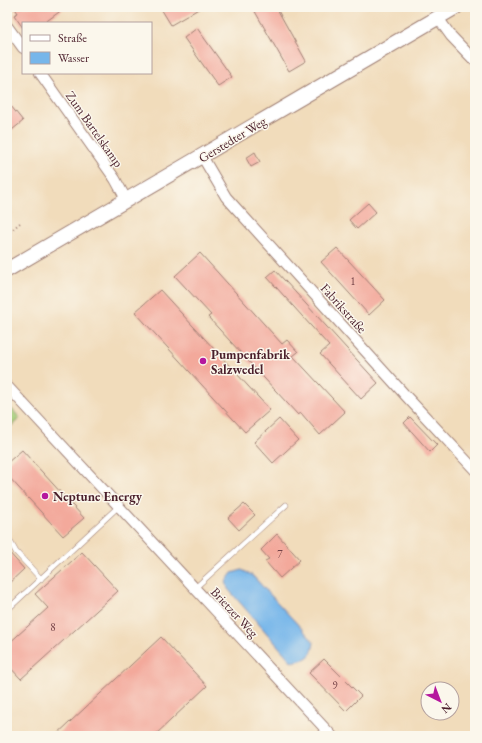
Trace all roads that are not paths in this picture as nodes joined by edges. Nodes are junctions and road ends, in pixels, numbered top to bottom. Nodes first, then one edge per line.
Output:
1 (456, 7) edge
2 (438, 18) junction
3 (7, 26) edge
4 (22, 47) edge
5 (475, 61) edge
6 (41, 74) edge
7 (202, 156) junction
8 (127, 200) junction
9 (7, 270) edge
10 (7, 386) edge
11 (475, 470) edge
12 (286, 505) dead end
13 (119, 506) junction
14 (7, 536) edge
15 (41, 579) junction
16 (195, 588) junction
17 (7, 610) edge
18 (332, 736) edge

1 - 2 street, Gerstedter Weg
2 - 5 street
2 - 7 street, Gerstedter Weg
3 - 4 street
6 - 8 street, Zum Bartelskamp
7 - 8 street, Gerstedter Weg
7 - 11 street, Fabrikstraße
8 - 9 street, Gerstedter Weg
10 - 13 street, Brietzer Weg
12 - 16 lane
13 - 15 lane
13 - 16 street, Brietzer Weg
14 - 15 lane
15 - 17 lane
16 - 18 street, Brietzer Weg

